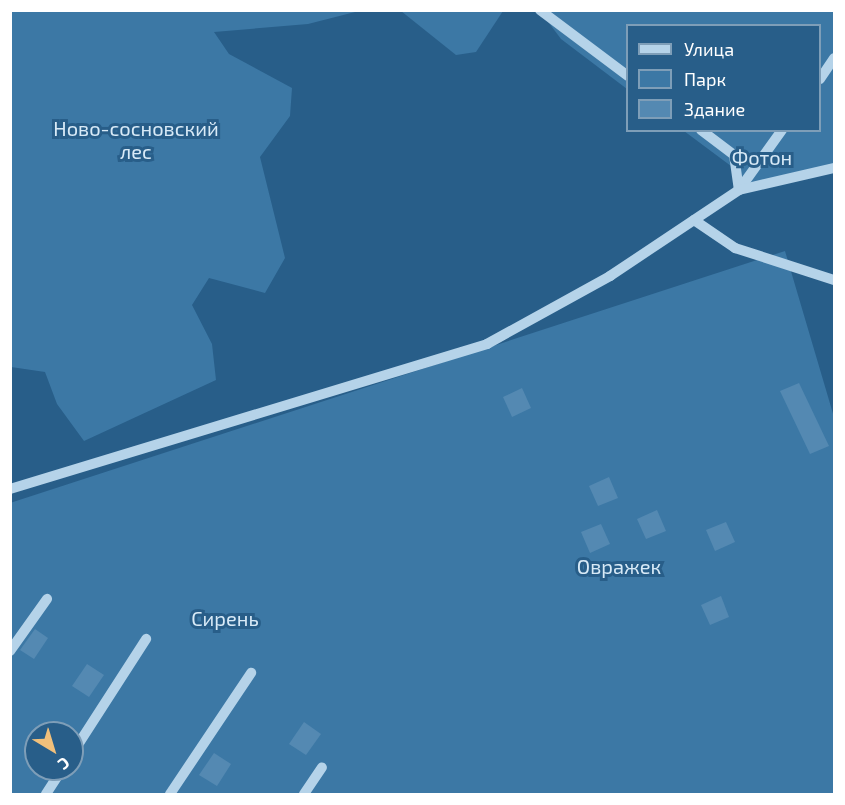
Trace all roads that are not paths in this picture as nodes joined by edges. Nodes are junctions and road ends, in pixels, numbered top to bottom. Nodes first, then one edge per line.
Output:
1 (541, 11) edge
2 (834, 58) edge
3 (626, 75) edge
4 (821, 76) edge
5 (704, 132) edge
6 (781, 132) edge
7 (834, 168) edge
8 (739, 190) junction
9 (694, 220) junction
10 (834, 280) edge
11 (10, 489) edge
12 (47, 599) dead end
13 (147, 639) dead end
14 (10, 651) edge
15 (251, 673) dead end
16 (84, 736) edge
17 (322, 767) dead end
18 (54, 781) edge
19 (45, 795) edge
20 (170, 795) edge
21 (304, 795) edge

1 - 3 street
2 - 4 street
5 - 8 street
6 - 8 street
7 - 8 street
8 - 9 street
9 - 10 street
9 - 11 street
12 - 14 street
13 - 16 street
15 - 20 street
17 - 21 street
18 - 19 street

